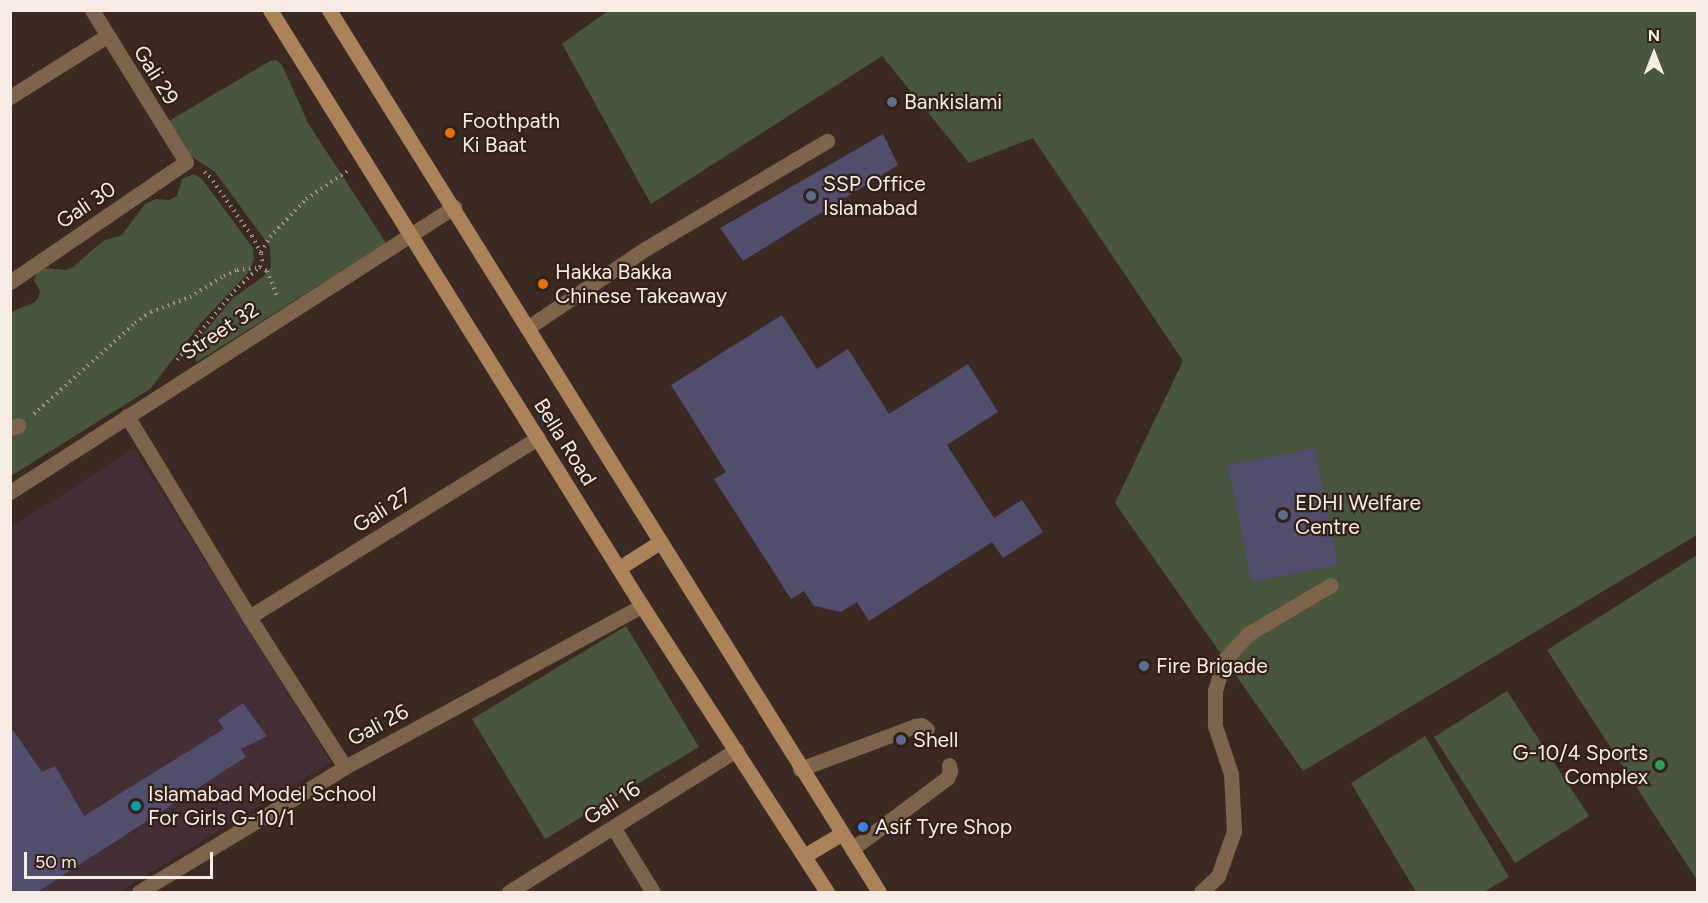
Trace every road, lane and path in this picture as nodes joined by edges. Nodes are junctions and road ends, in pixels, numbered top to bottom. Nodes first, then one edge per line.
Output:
1 (92, 10) edge
2 (270, 10) edge
3 (329, 10) edge
4 (107, 36) junction
5 (10, 97) edge
6 (827, 141) dead end
7 (365, 160) junction
8 (186, 162) junction
9 (454, 207) junction
10 (411, 233) junction
11 (261, 253) junction
12 (260, 267) junction
13 (10, 282) edge
14 (280, 318) junction
15 (527, 327) junction
16 (175, 363) dead end
17 (127, 416) junction
18 (15, 427) edge
19 (537, 438) junction
20 (10, 492) edge
21 (660, 542) junction
22 (619, 568) junction
23 (1330, 585) dead end
24 (642, 606) junction
25 (249, 617) junction
26 (927, 729) dead end
27 (736, 750) junction
28 (949, 765) dead end
29 (345, 767) junction
30 (800, 769) junction
31 (613, 827) junction
32 (841, 834) junction
33 (852, 849) junction
34 (804, 856) junction
35 (140, 892) edge
36 (509, 892) edge
37 (653, 892) edge
38 (828, 892) edge
39 (879, 892) edge
40 (1201, 892) edge

1 - 4 street, Gali 29
2 - 7 street, Bella Road
3 - 9 street, Bella Road
4 - 5 street
4 - 8 street, Gali 29
6 - 15 street
7 - 10 street, Bella Road
7 - 11 path
8 - 11 path
8 - 13 street, Gali 30
9 - 10 street, Street 32
9 - 15 street, Bella Road
10 - 14 street, Street 32
10 - 19 street, Bella Road
11 - 12 path
12 - 14 path
12 - 16 path
12 - 18 path
14 - 17 street, Street 32
15 - 21 street, Bella Road
17 - 20 street, Street 32
17 - 25 street
19 - 22 street, Bella Road
19 - 25 street, Gali 27
21 - 22 street
21 - 30 street, Bella Road
22 - 24 street, Bella Road
23 - 40 street
24 - 27 street, Bella Road
24 - 29 street, Gali 26
25 - 29 street
26 - 30 street
27 - 31 street, Gali 16
27 - 34 street, Bella Road
28 - 33 street
29 - 35 street, Gali 26
30 - 32 street, Bella Road
31 - 36 street, Gali 16
31 - 37 street
32 - 33 street, Bella Road
32 - 34 street
33 - 39 street, Bella Road
34 - 38 street, Bella Road

